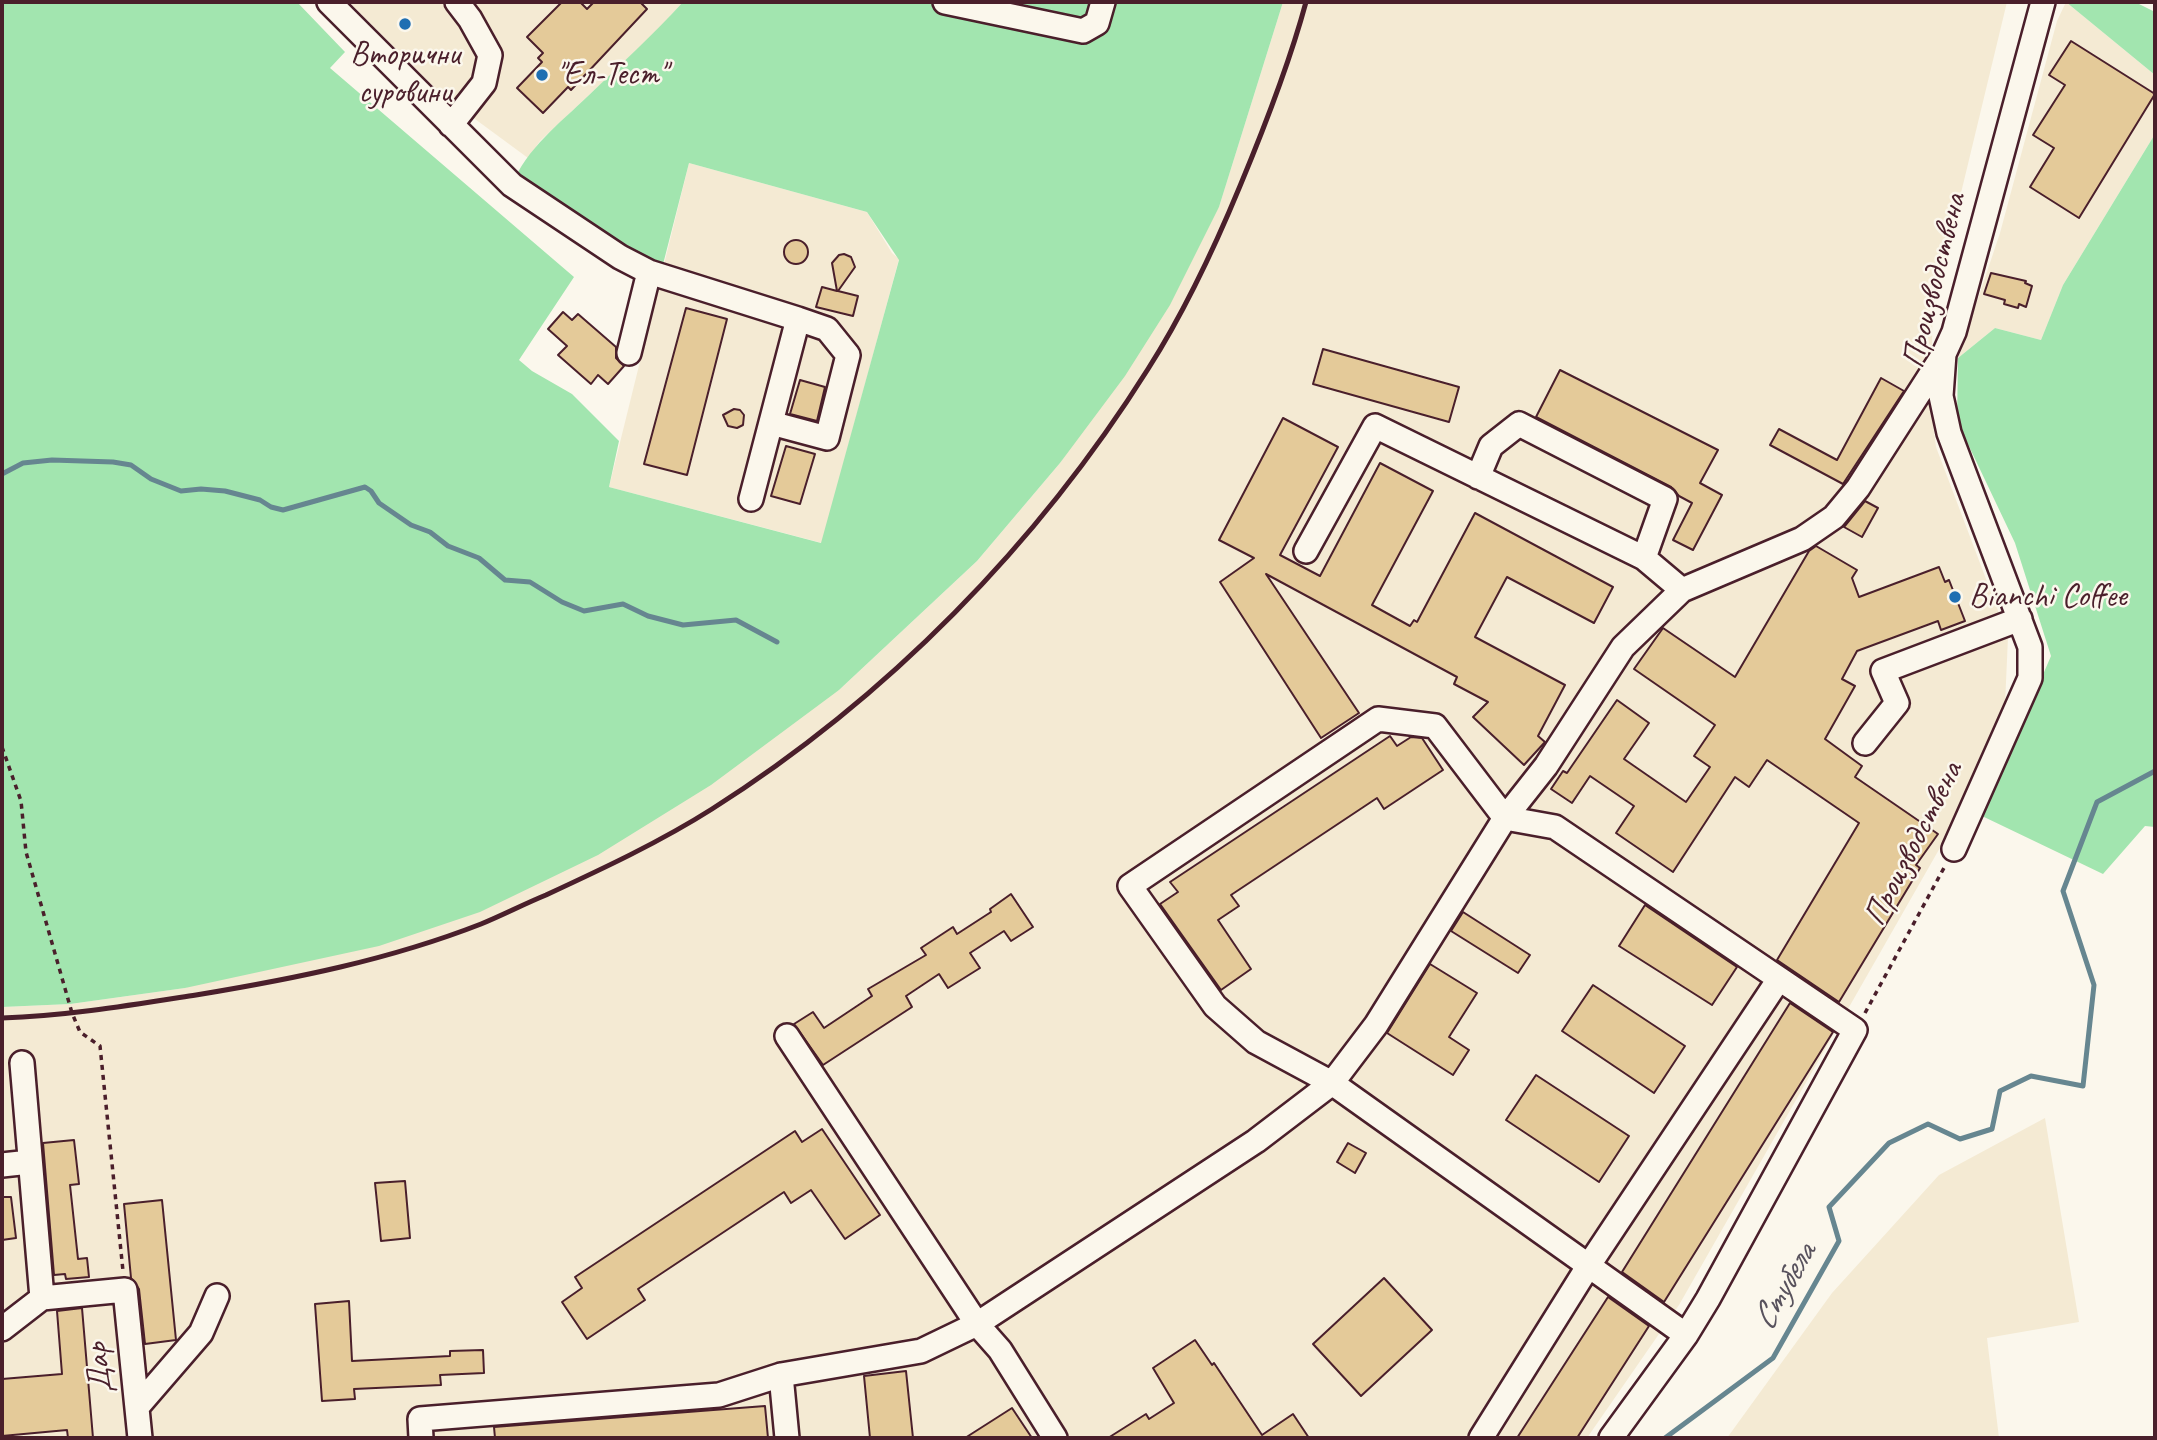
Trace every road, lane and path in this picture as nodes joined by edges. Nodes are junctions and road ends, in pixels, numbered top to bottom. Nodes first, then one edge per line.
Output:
1 (329, 2) edge
2 (457, 2) edge
3 (945, 2) edge
4 (1103, 2) edge
5 (2043, 2) edge
6 (451, 125) junction
7 (649, 272) junction
8 (798, 319) junction
9 (629, 353) dead end
10 (1944, 354) junction
11 (771, 423) junction
12 (1478, 477) junction
13 (751, 499) dead end
14 (1307, 551) dead end
15 (1644, 558) junction
16 (1682, 590) junction
17 (2020, 618) junction
18 (1865, 743) dead end
19 (2, 747) edge
20 (1505, 817) junction
21 (1954, 849) joint
22 (1779, 979) junction
23 (1855, 1030) junction
24 (787, 1036) dead end
25 (22, 1063) dead end
26 (1332, 1083) junction
27 (30, 1162) junction
28 (2, 1165) edge
29 (1589, 1265) junction
30 (125, 1290) junction
31 (217, 1296) dead end
32 (42, 1298) junction
33 (977, 1324) junction
34 (2, 1329) edge
35 (1686, 1335) junction
36 (781, 1375) junction
37 (138, 1406) junction
38 (140, 1438) edge
39 (421, 1438) edge
40 (788, 1438) edge
41 (1055, 1438) edge
42 (1481, 1438) edge
43 (1611, 1438) edge

1 - 6 street
2 - 6 street
3 - 4 street
5 - 10 street, Производствена
6 - 7 street
7 - 8 street
7 - 9 street
8 - 11 street
8 - 11 street
10 - 16 street
10 - 17 street, Производствена
11 - 13 street
12 - 14 street
12 - 15 street
12 - 15 street
15 - 16 street
16 - 20 street
17 - 18 street
17 - 21 street, Производствена
19 - 30 path
20 - 22 street
20 - 26 street
20 - 26 street
21 - 23 path, Производствена
22 - 23 street
22 - 29 street
23 - 35 street
24 - 33 street
25 - 27 street
26 - 29 street
26 - 33 street
27 - 28 street
27 - 32 street
29 - 35 street
29 - 42 street
30 - 32 street
30 - 37 street, Дар
31 - 37 street
32 - 34 street
33 - 36 street
33 - 41 street
35 - 43 street
36 - 39 street
36 - 40 street
37 - 38 street, Дар

